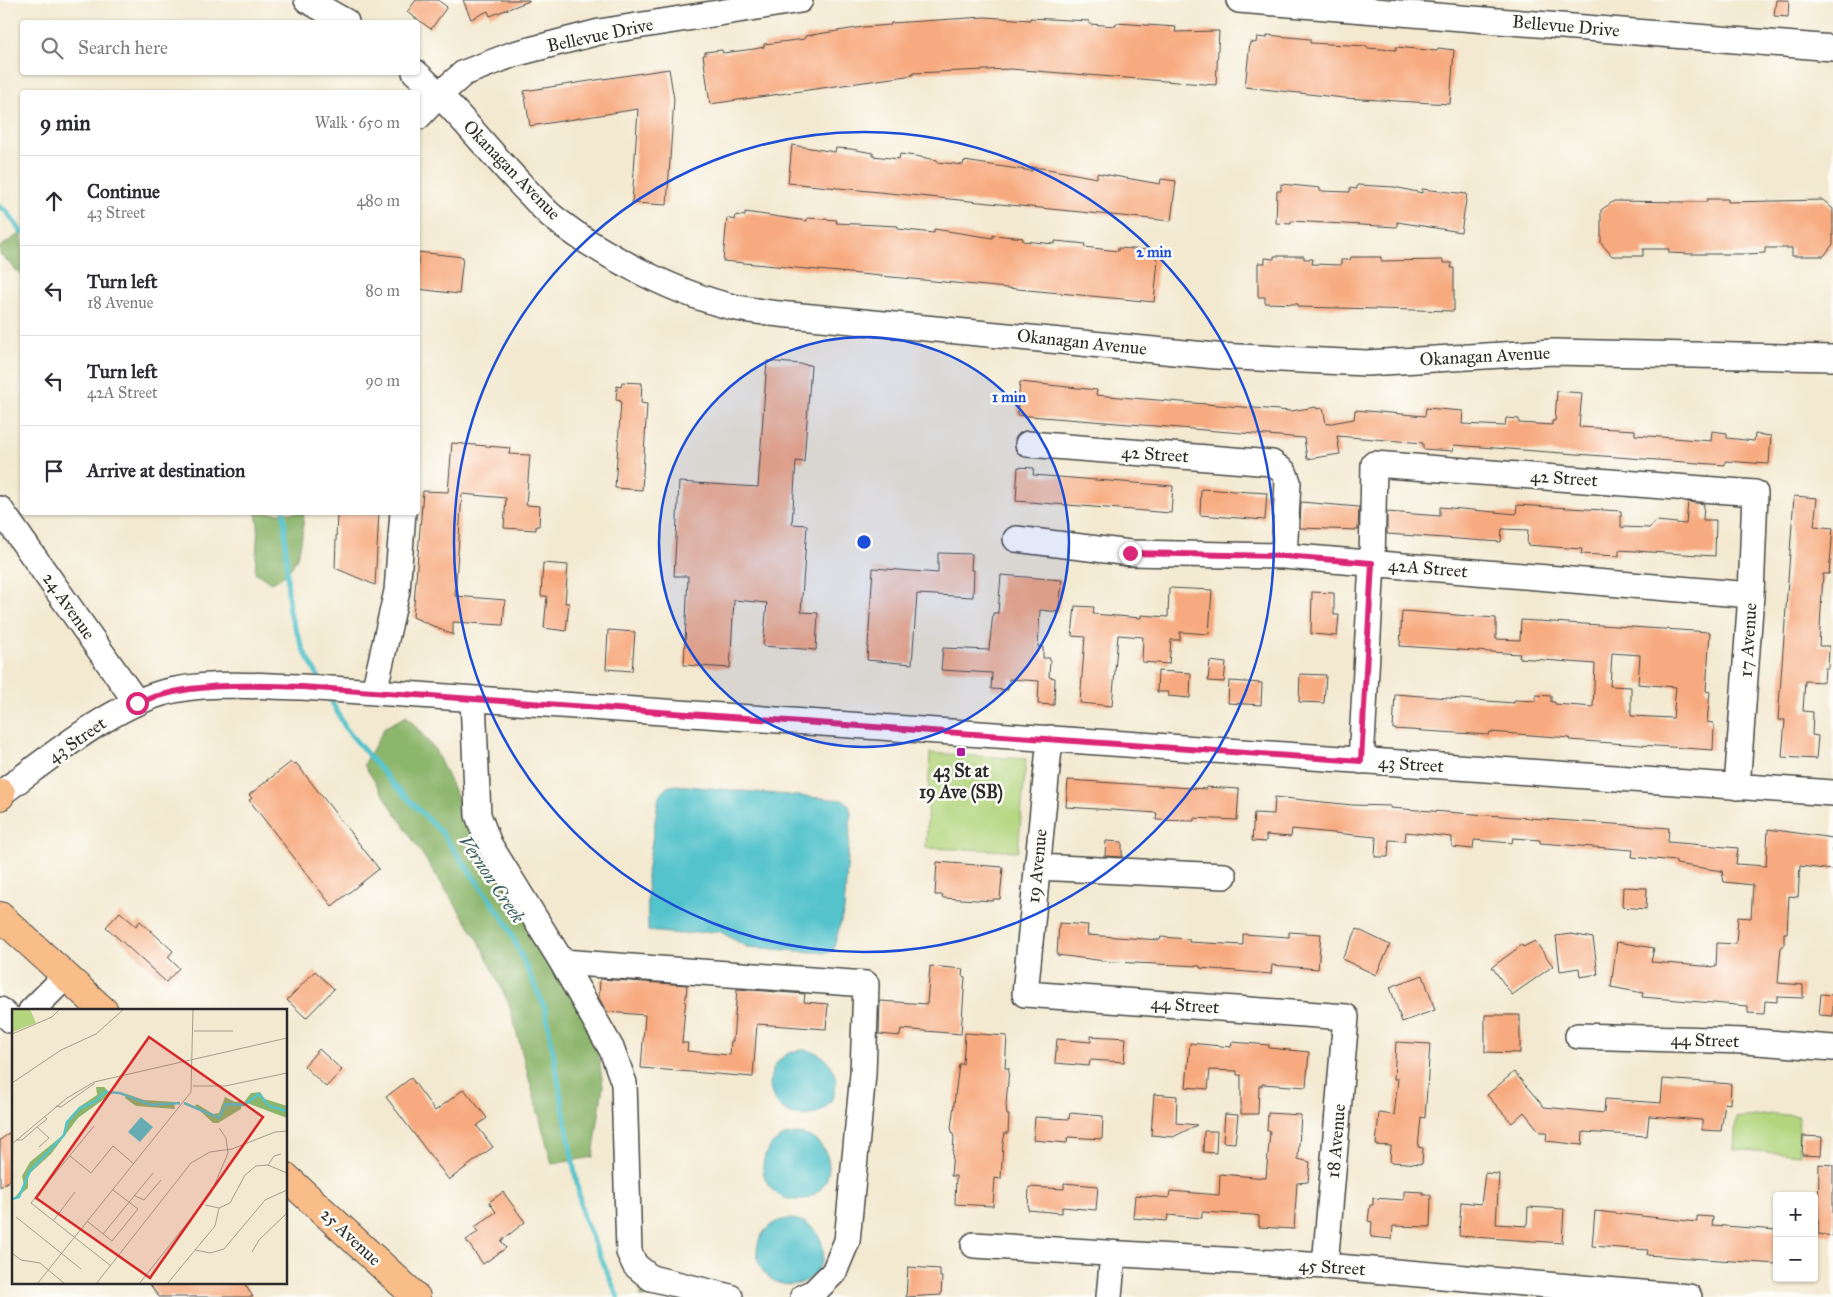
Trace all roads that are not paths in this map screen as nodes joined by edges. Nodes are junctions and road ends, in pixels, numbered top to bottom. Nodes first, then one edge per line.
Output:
1 (307, 0) edge
2 (800, 0) edge
3 (1239, 0) edge
4 (342, 20) edge
5 (1833, 48) edge
6 (418, 75) edge
7 (440, 94) junction
8 (420, 115) edge
9 (1833, 358) edge
10 (1028, 444) dead end
11 (1755, 493) joint
12 (0, 509) edge
13 (403, 515) edge
14 (1016, 540) dead end
15 (1284, 556) junction
16 (1372, 563) junction
17 (1751, 595) junction
18 (374, 692) junction
19 (473, 700) junction
20 (137, 703) junction
21 (1050, 738) junction
22 (1361, 761) junction
23 (1737, 787) junction
24 (1833, 793) edge
25 (0, 794) edge
26 (1037, 867) junction
27 (1224, 876) dead end
28 (0, 916) edge
29 (562, 962) junction
30 (66, 976) junction
31 (1024, 994) joint
32 (34, 1009) edge
33 (102, 1009) edge
34 (0, 1010) edge
35 (1346, 1016) joint
36 (12, 1020) edge
37 (1578, 1036) dead end
38 (1833, 1048) edge
39 (288, 1179) edge
40 (974, 1245) dead end
41 (1114, 1254) junction
42 (1325, 1266) junction
43 (416, 1297) edge
44 (730, 1297) edge
45 (803, 1297) edge
46 (1109, 1297) edge
47 (1689, 1297) edge

1 - 4 street
2 - 7 street, Bellevue Drive
3 - 5 street, Bellevue Drive
6 - 7 street, Okanagan Avenue
7 - 8 street, Bellevue Drive
7 - 9 street, Okanagan Avenue
10 - 15 street, 42 Street
11 - 16 street, 42 Street
11 - 17 street, 17 Avenue
12 - 20 street, 24 Avenue
13 - 18 street
14 - 15 street, 42A Street
15 - 16 street, 42A Street
16 - 17 street, 42A Street
16 - 22 street
17 - 23 street, 17 Avenue
18 - 19 street, 43 Street
18 - 20 street, 43 Street
19 - 21 street, 43 Street
19 - 29 street
20 - 25 street, 43 Street
21 - 22 street, 43 Street
21 - 26 street, 19 Avenue
22 - 23 street, 43 Street
23 - 24 street, 43 Street
26 - 27 street
26 - 31 street, 19 Avenue
28 - 30 main road
29 - 44 street
29 - 45 street
30 - 32 street
30 - 33 main road
31 - 35 street, 44 Street
34 - 36 street
35 - 42 street, 18 Avenue
37 - 38 street, 44 Street
39 - 43 main road, 25 Avenue
40 - 41 street, 45 Street
41 - 42 street, 45 Street
41 - 46 street
42 - 47 street, 45 Street

